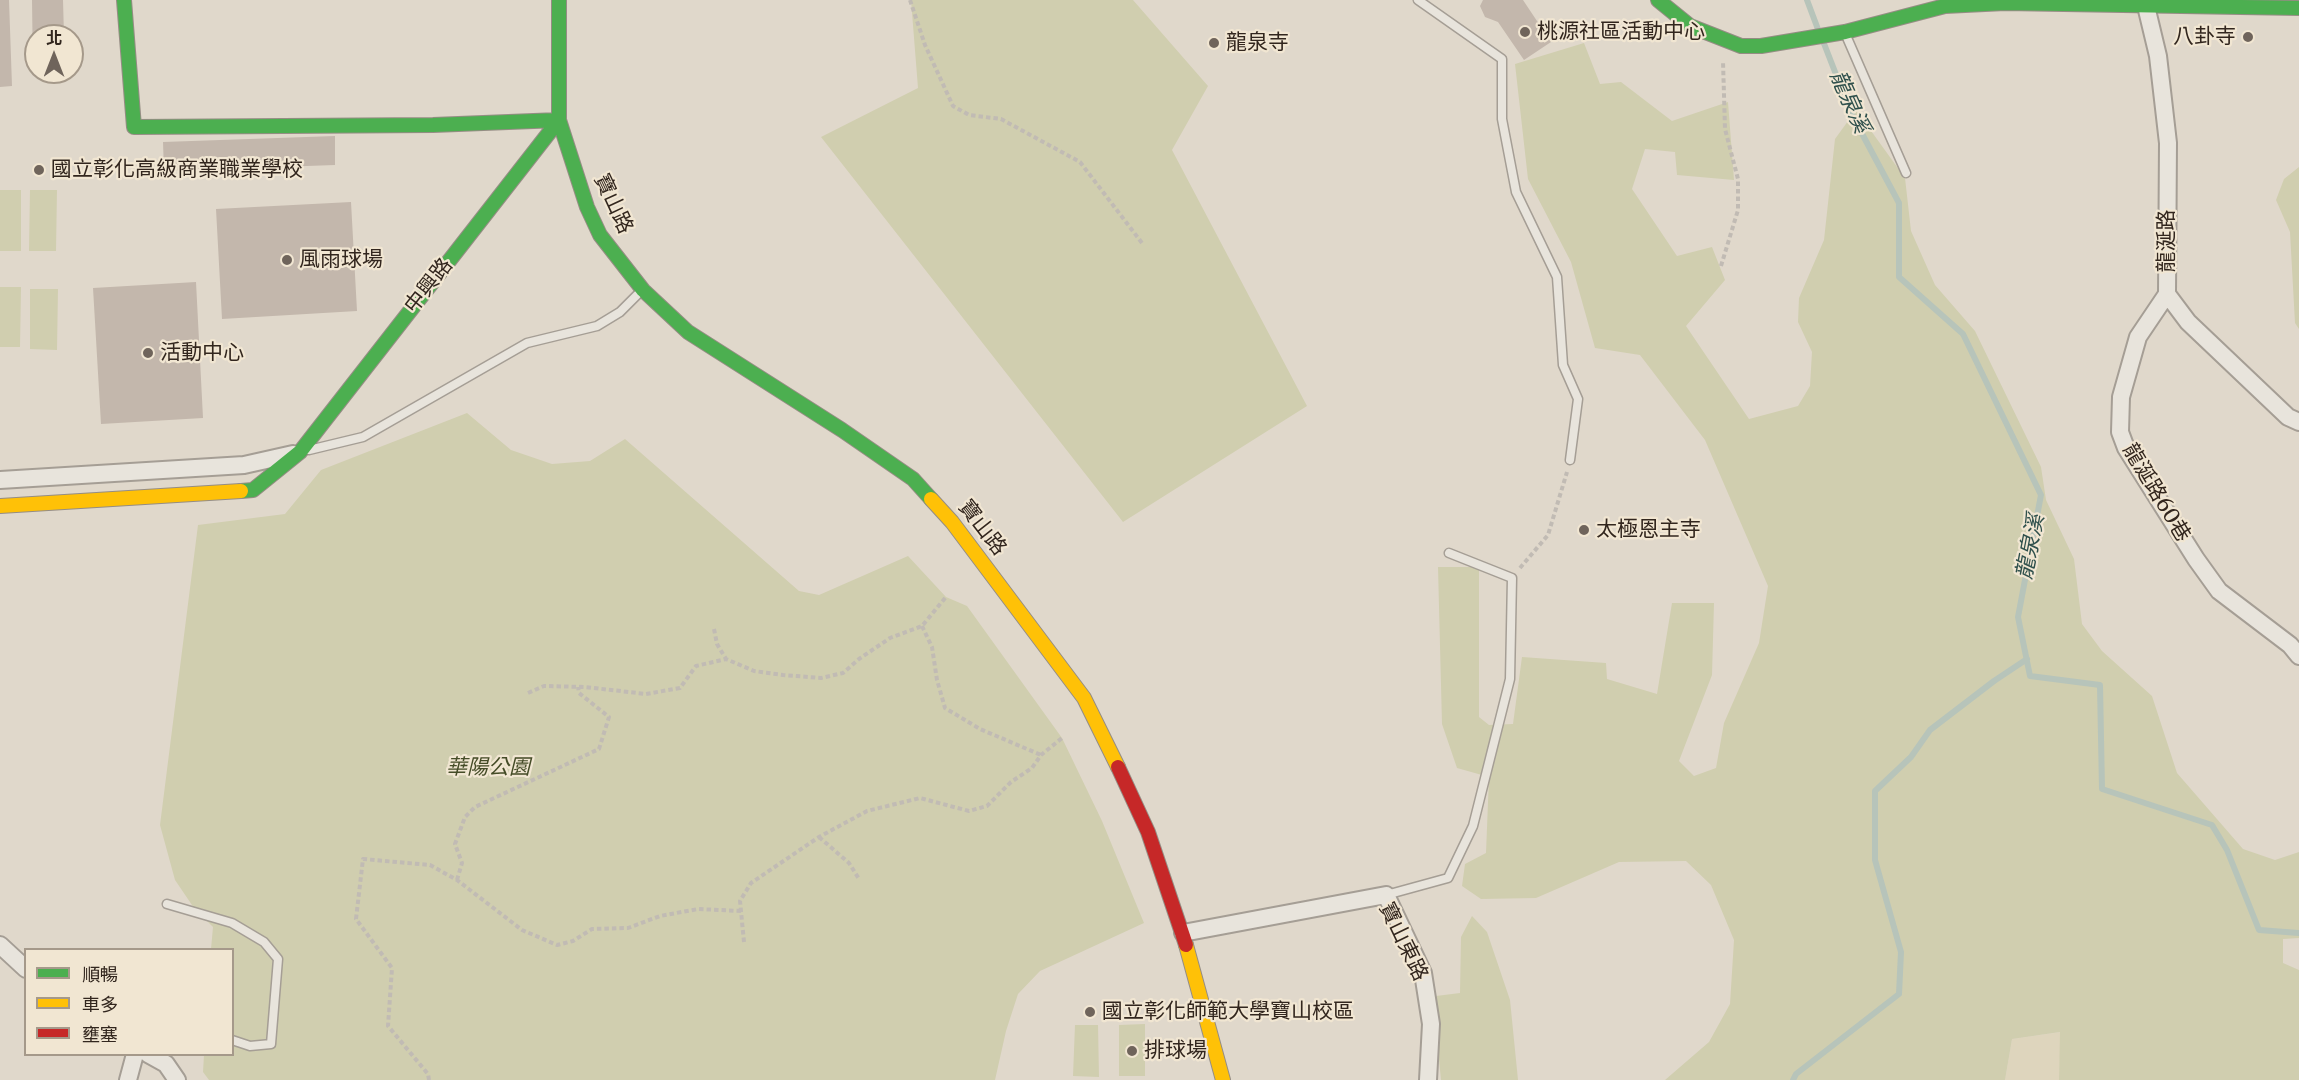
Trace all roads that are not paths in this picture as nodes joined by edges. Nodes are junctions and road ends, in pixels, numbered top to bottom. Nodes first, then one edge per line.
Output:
1 (124, 0) edge
2 (559, 0) edge
3 (1418, 0) edge
4 (1658, 0) edge
5 (2271, 0) edge
6 (2146, 6) junction
7 (2247, 8) junction
8 (2299, 8) edge
9 (1839, 33) junction
10 (559, 120) junction
11 (1906, 173) dead end
12 (642, 290) junction
13 (2167, 294) junction
14 (2299, 422) edge
15 (300, 452) junction
16 (1570, 460) road end
17 (0, 480) edge
18 (0, 506) edge
19 (1449, 553) dead end
20 (2299, 656) edge
21 (1386, 895) junction
22 (166, 904) dead end
23 (1183, 933) junction
24 (0, 945) edge
25 (24, 967) edge
26 (234, 1041) edge
27 (134, 1056) edge
28 (152, 1056) edge
29 (128, 1080) edge
30 (177, 1080) edge
31 (1223, 1080) edge
32 (1428, 1080) edge

1 - 10 street
2 - 10 street, 寶山路
3 - 16 lane
4 - 9 street
5 - 7 street
6 - 7 street
6 - 9 street
6 - 13 street, 龍涎路
7 - 8 street
9 - 11 lane
10 - 12 street, 寶山路
10 - 15 street, 中興路
12 - 15 lane
12 - 23 street, 寶山路
13 - 14 street, 龍涎路
13 - 20 street, 龍涎路60巷
15 - 17 street
15 - 18 street, 中興路
19 - 21 lane
21 - 23 street, 寶山東路
21 - 32 street, 寶山東路
22 - 26 lane
23 - 31 street, 寶山路
24 - 25 street
27 - 29 street
28 - 30 street

